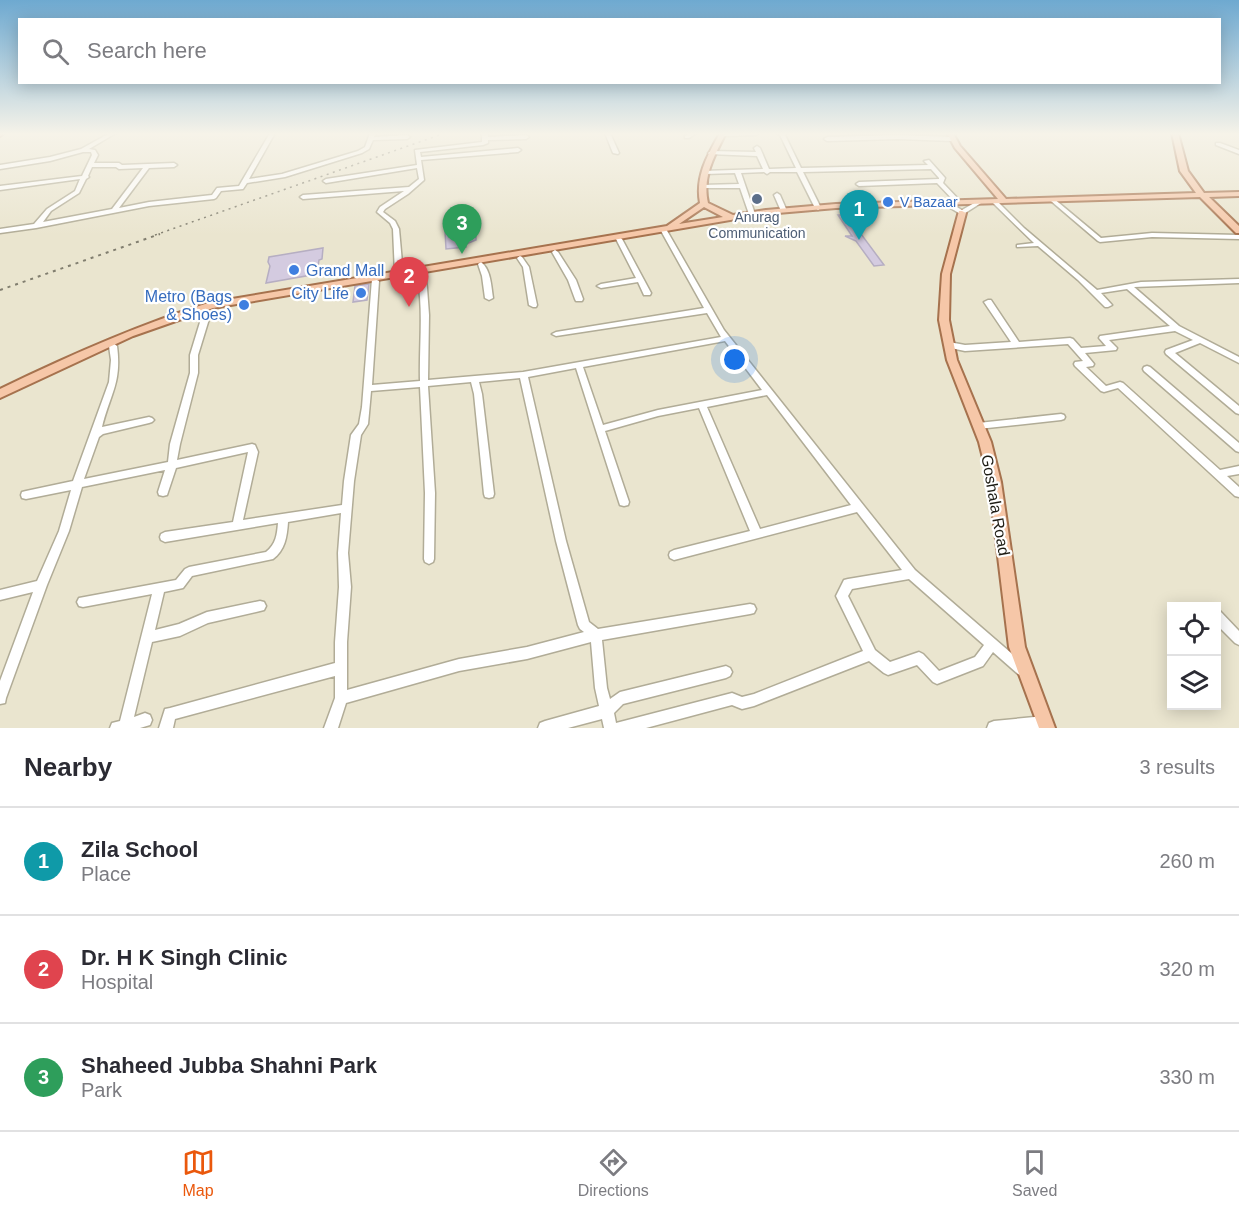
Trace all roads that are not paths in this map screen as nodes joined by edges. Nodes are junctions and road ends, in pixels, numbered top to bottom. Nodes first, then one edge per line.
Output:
1 (420, 166) edge
2 (89, 167) edge
3 (146, 167) edge
4 (254, 167) edge
5 (312, 167) edge
6 (414, 167) edge
7 (707, 167) edge
8 (765, 167) edge
9 (797, 167) edge
10 (933, 167) joint
11 (974, 167) edge
12 (1183, 167) edge
13 (799, 171) junction
14 (705, 172) junction
15 (738, 172) junction
16 (767, 172) junction
17 (86, 177) junction
18 (246, 181) junction
19 (326, 181) dead end
20 (941, 181) junction
21 (859, 184) dead end
22 (742, 186) junction
23 (702, 187) junction
24 (0, 188) edge
25 (411, 189) junction
26 (1239, 194) edge
27 (777, 195) dead end
28 (1201, 195) junction
29 (303, 197) dead end
30 (1053, 200) junction
31 (995, 202) junction
32 (1005, 202) junction
33 (704, 204) junction
34 (818, 208) junction
35 (960, 208) junction
36 (784, 211) junction
37 (113, 212) junction
38 (752, 214) junction
39 (732, 218) junction
40 (37, 225) junction
41 (663, 229) junction
42 (0, 231) edge
43 (1239, 231) edge
44 (1239, 237) edge
45 (619, 240) junction
46 (1039, 244) junction
47 (1019, 246) dead end
48 (555, 252) junction
49 (520, 258) junction
50 (481, 264) junction
51 (399, 274) junction
52 (421, 274) junction
53 (640, 279) junction
54 (375, 281) junction
55 (1239, 281) edge
56 (601, 286) dead end
57 (1129, 287) junction
58 (1096, 292) junction
59 (647, 293) dead end
60 (489, 298) dead end
61 (579, 300) dead end
62 (988, 302) dead end
63 (1108, 304) dead end
64 (533, 305) dead end
65 (709, 310) junction
66 (203, 311) junction
67 (1176, 328) junction
68 (556, 334) dead end
69 (727, 338) junction
70 (1201, 340) junction
71 (949, 345) junction
72 (1017, 345) junction
73 (112, 346) junction
74 (1078, 351) junction
75 (1239, 360) edge
76 (579, 366) junction
77 (1147, 369) dead end
78 (524, 375) junction
79 (474, 380) junction
80 (424, 383) junction
81 (368, 388) junction
82 (768, 392) junction
83 (0, 393) edge
84 (0, 399) edge
85 (702, 405) junction
86 (1239, 411) edge
87 (1061, 417) dead end
88 (149, 420) dead end
89 (978, 426) junction
90 (601, 429) junction
91 (95, 435) junction
92 (1237, 444) edge
93 (172, 464) junction
94 (1239, 470) edge
95 (1218, 474) junction
96 (78, 485) junction
97 (163, 492) dead end
98 (1239, 493) edge
99 (489, 494) dead end
100 (26, 495) dead end
101 (624, 501) dead end
102 (347, 508) junction
103 (858, 508) junction
104 (283, 519) junction
105 (237, 526) junction
106 (756, 532) junction
107 (165, 537) dead end
108 (674, 555) dead end
109 (429, 559) dead end
110 (911, 574) junction
111 (41, 585) junction
112 (159, 588) junction
113 (0, 595) edge
114 (82, 602) dead end
115 (260, 606) dead end
116 (750, 609) dead end
117 (1221, 620) edge
118 (596, 635) junction
119 (147, 636) junction
120 (1239, 639) edge
121 (992, 643) junction
122 (871, 654) junction
123 (341, 668) junction
124 (726, 672) dead end
125 (1027, 674) junction
126 (0, 698) edge
127 (341, 698) junction
128 (606, 711) junction
129 (145, 720) dead end
130 (1046, 725) edge
131 (121, 727) edge
132 (166, 728) edge
133 (331, 728) edge
134 (545, 728) edge
135 (610, 728) edge
136 (621, 728) edge
137 (993, 728) edge

1 - 25 street
2 - 17 street
3 - 37 street
4 - 18 street
5 - 18 street
6 - 19 street
7 - 14 main road
8 - 16 street
9 - 13 street
10 - 13 street
10 - 20 street
11 - 32 main road
12 - 28 main road
13 - 16 street
13 - 34 street
14 - 15 street
14 - 23 main road
15 - 16 street
15 - 22 street
17 - 24 street
17 - 40 street
18 - 37 street
20 - 21 street
20 - 35 street
22 - 23 street
22 - 38 street
23 - 33 main road
25 - 29 street
25 - 51 street
26 - 28 main road
27 - 36 street
28 - 30 main road
28 - 43 main road
30 - 32 main road
30 - 44 street
31 - 32 main road
31 - 35 main road
31 - 46 street
33 - 39 main road
33 - 41 main road
34 - 35 main road
34 - 36 main road
35 - 71 main road, Goshala Road
36 - 38 main road
37 - 40 street
38 - 39 main road
39 - 41 main road
40 - 42 street
41 - 45 main road
41 - 51 main road
41 - 65 street
45 - 48 main road
45 - 53 street
46 - 47 street
46 - 58 street
48 - 49 main road
48 - 61 street
49 - 50 main road
49 - 64 street
50 - 52 main road
50 - 60 street
51 - 83 main road
52 - 54 main road
52 - 80 street
53 - 56 street
53 - 59 street
54 - 66 main road
54 - 81 street
55 - 57 street
57 - 58 street
57 - 67 street
58 - 63 street
62 - 72 street
65 - 68 street
65 - 69 street
66 - 73 main road
66 - 93 street
67 - 70 street
67 - 74 street
69 - 76 street
69 - 82 street
70 - 75 street
70 - 86 street
71 - 72 street
71 - 89 main road, Goshala Road
72 - 74 street
73 - 84 main road
73 - 91 street
74 - 95 street
76 - 78 street
76 - 90 street
77 - 92 street
78 - 79 street
78 - 118 street
79 - 80 street
79 - 99 street
80 - 81 street
80 - 109 street
81 - 102 street
82 - 85 street
82 - 103 street
85 - 90 street
85 - 106 street
87 - 89 street
88 - 91 street
89 - 125 main road, Goshala Road
90 - 101 street
91 - 96 street
93 - 96 street
93 - 97 street
93 - 105 street
94 - 95 street
95 - 98 street
96 - 100 street
96 - 111 street
102 - 104 street
102 - 123 street
103 - 106 street
103 - 110 street
104 - 105 street
104 - 112 street
105 - 107 street
106 - 108 street
110 - 121 street
110 - 122 street
111 - 113 street
111 - 126 street
112 - 114 street
112 - 119 street
115 - 119 street
116 - 118 street
117 - 120 street
118 - 127 street
118 - 128 street
119 - 131 street
121 - 122 street
121 - 125 street
122 - 136 street
123 - 127 street
123 - 132 street
124 - 128 street
125 - 130 main road, Goshala Road
127 - 133 street
128 - 134 street
128 - 135 street
129 - 131 street
130 - 137 street

